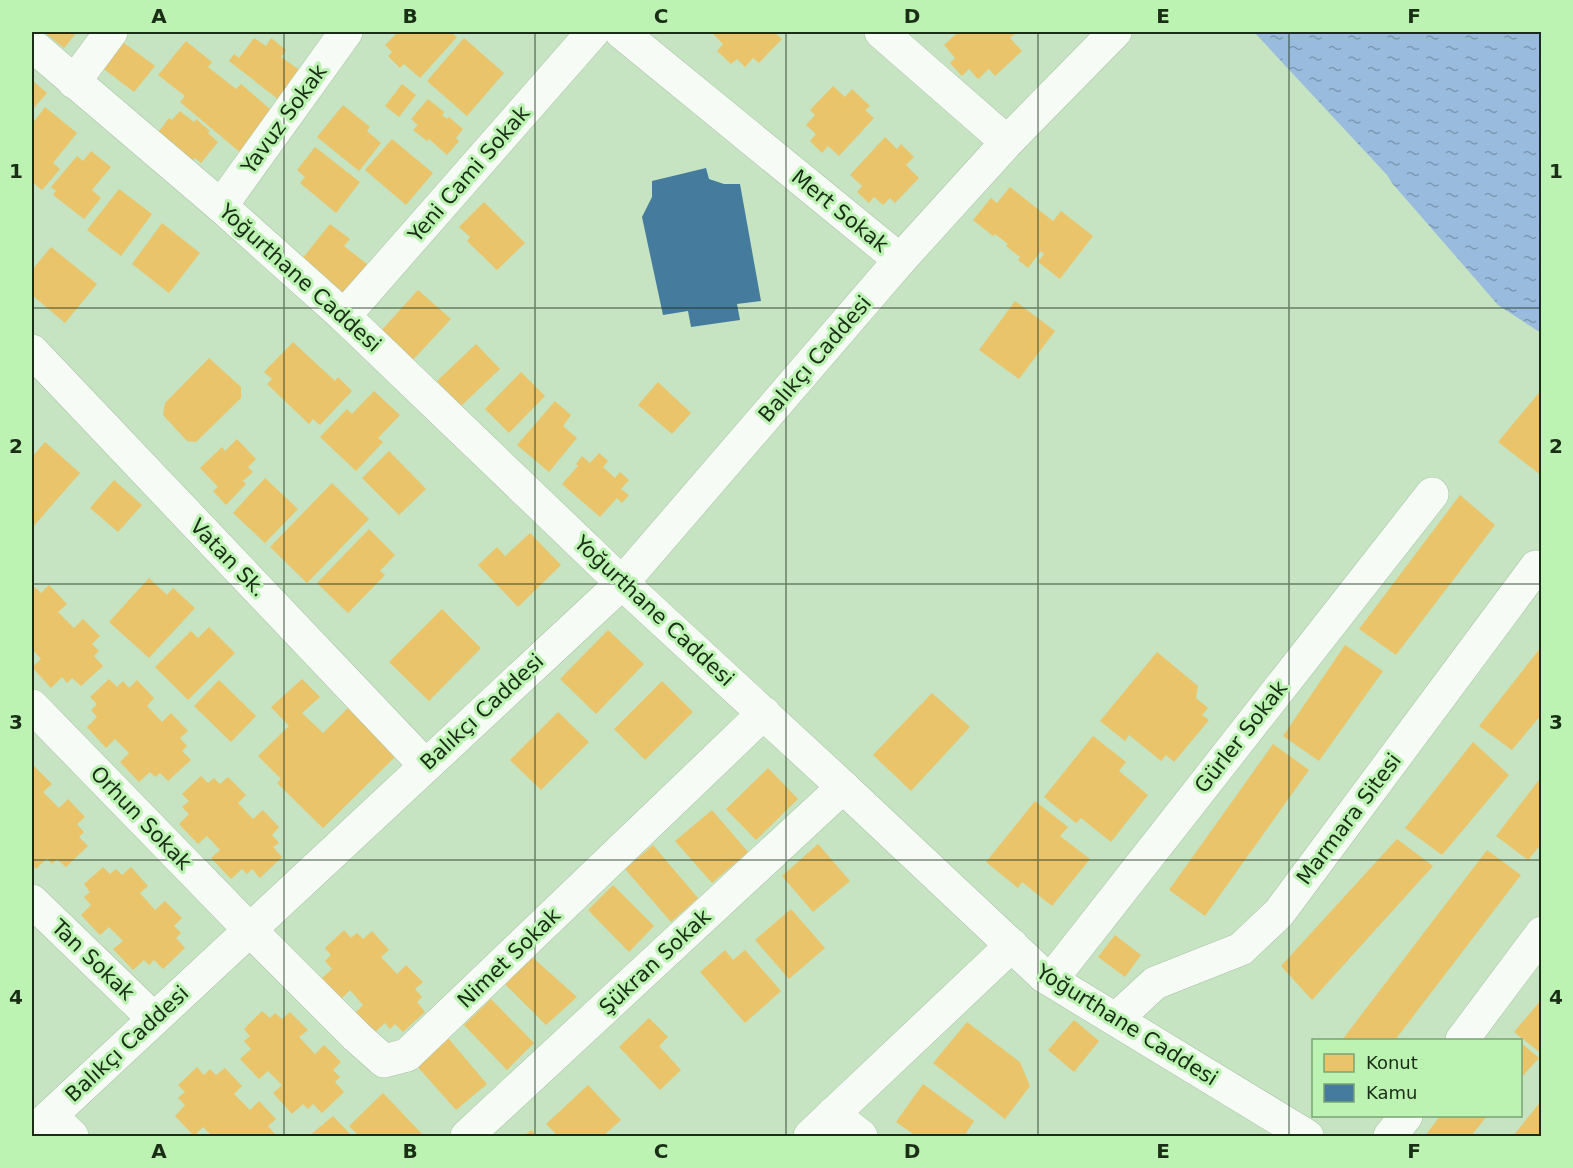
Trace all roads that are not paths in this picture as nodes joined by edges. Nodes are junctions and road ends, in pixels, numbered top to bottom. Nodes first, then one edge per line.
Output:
1 (111, 32) edge
2 (346, 32) edge
3 (593, 32) edge
4 (621, 32) edge
5 (881, 32) edge
6 (1115, 32) edge
7 (32, 45) edge
8 (74, 82) junction
9 (1006, 142) junction
10 (221, 206) junction
11 (900, 260) junction
12 (344, 316) junction
13 (32, 351) edge
14 (1432, 494) dead end
15 (1536, 567) dead end
16 (622, 583) junction
17 (32, 706) edge
18 (764, 713) junction
19 (425, 765) junction
20 (843, 787) junction
21 (32, 901) edge
22 (250, 930) junction
23 (1542, 933) edge
24 (1012, 945) junction
25 (1047, 978) junction
26 (154, 1019) junction
27 (1116, 1019) junction
28 (1463, 1039) edge
29 (833, 1114) junction
30 (1405, 1117) edge
31 (52, 1128) edge
32 (467, 1137) edge
33 (810, 1137) edge
34 (861, 1137) edge
35 (1307, 1137) edge
36 (1390, 1137) edge

1 - 8 street
2 - 10 street, Yavuz Sokak
3 - 12 street, Yeni Cami Sokak
4 - 11 street, Mert Sokak
5 - 9 street
6 - 9 street, Mert Sokak
7 - 8 street, Yoğurthane Caddesi
8 - 10 street, Yoğurthane Caddesi
9 - 11 street, Mert Sokak
10 - 12 street, Yoğurthane Caddesi
11 - 16 street, Balıkçı Caddesi
12 - 16 street, Yoğurthane Caddesi
13 - 19 street, Vatan Sk.
14 - 25 street, Gürler Sokak
15 - 27 street, Marmara Sitesi
16 - 18 street, Yoğurthane Caddesi
16 - 19 street, Balıkçı Caddesi
17 - 22 street, Orhun Sokak
18 - 20 street, Yoğurthane Caddesi
18 - 22 street, Nimet Sokak
19 - 22 street, Balıkçı Caddesi
20 - 24 street, Yoğurthane Caddesi
20 - 32 street, Şükran Sokak
21 - 26 street, Tan Sokak
22 - 26 street, Balıkçı Caddesi
23 - 28 street
24 - 25 street, Yoğurthane Caddesi
24 - 29 street
25 - 27 street, Yoğurthane Caddesi
26 - 31 street, Balıkçı Caddesi
27 - 35 street, Yoğurthane Caddesi
29 - 33 street
29 - 34 street
30 - 36 street

